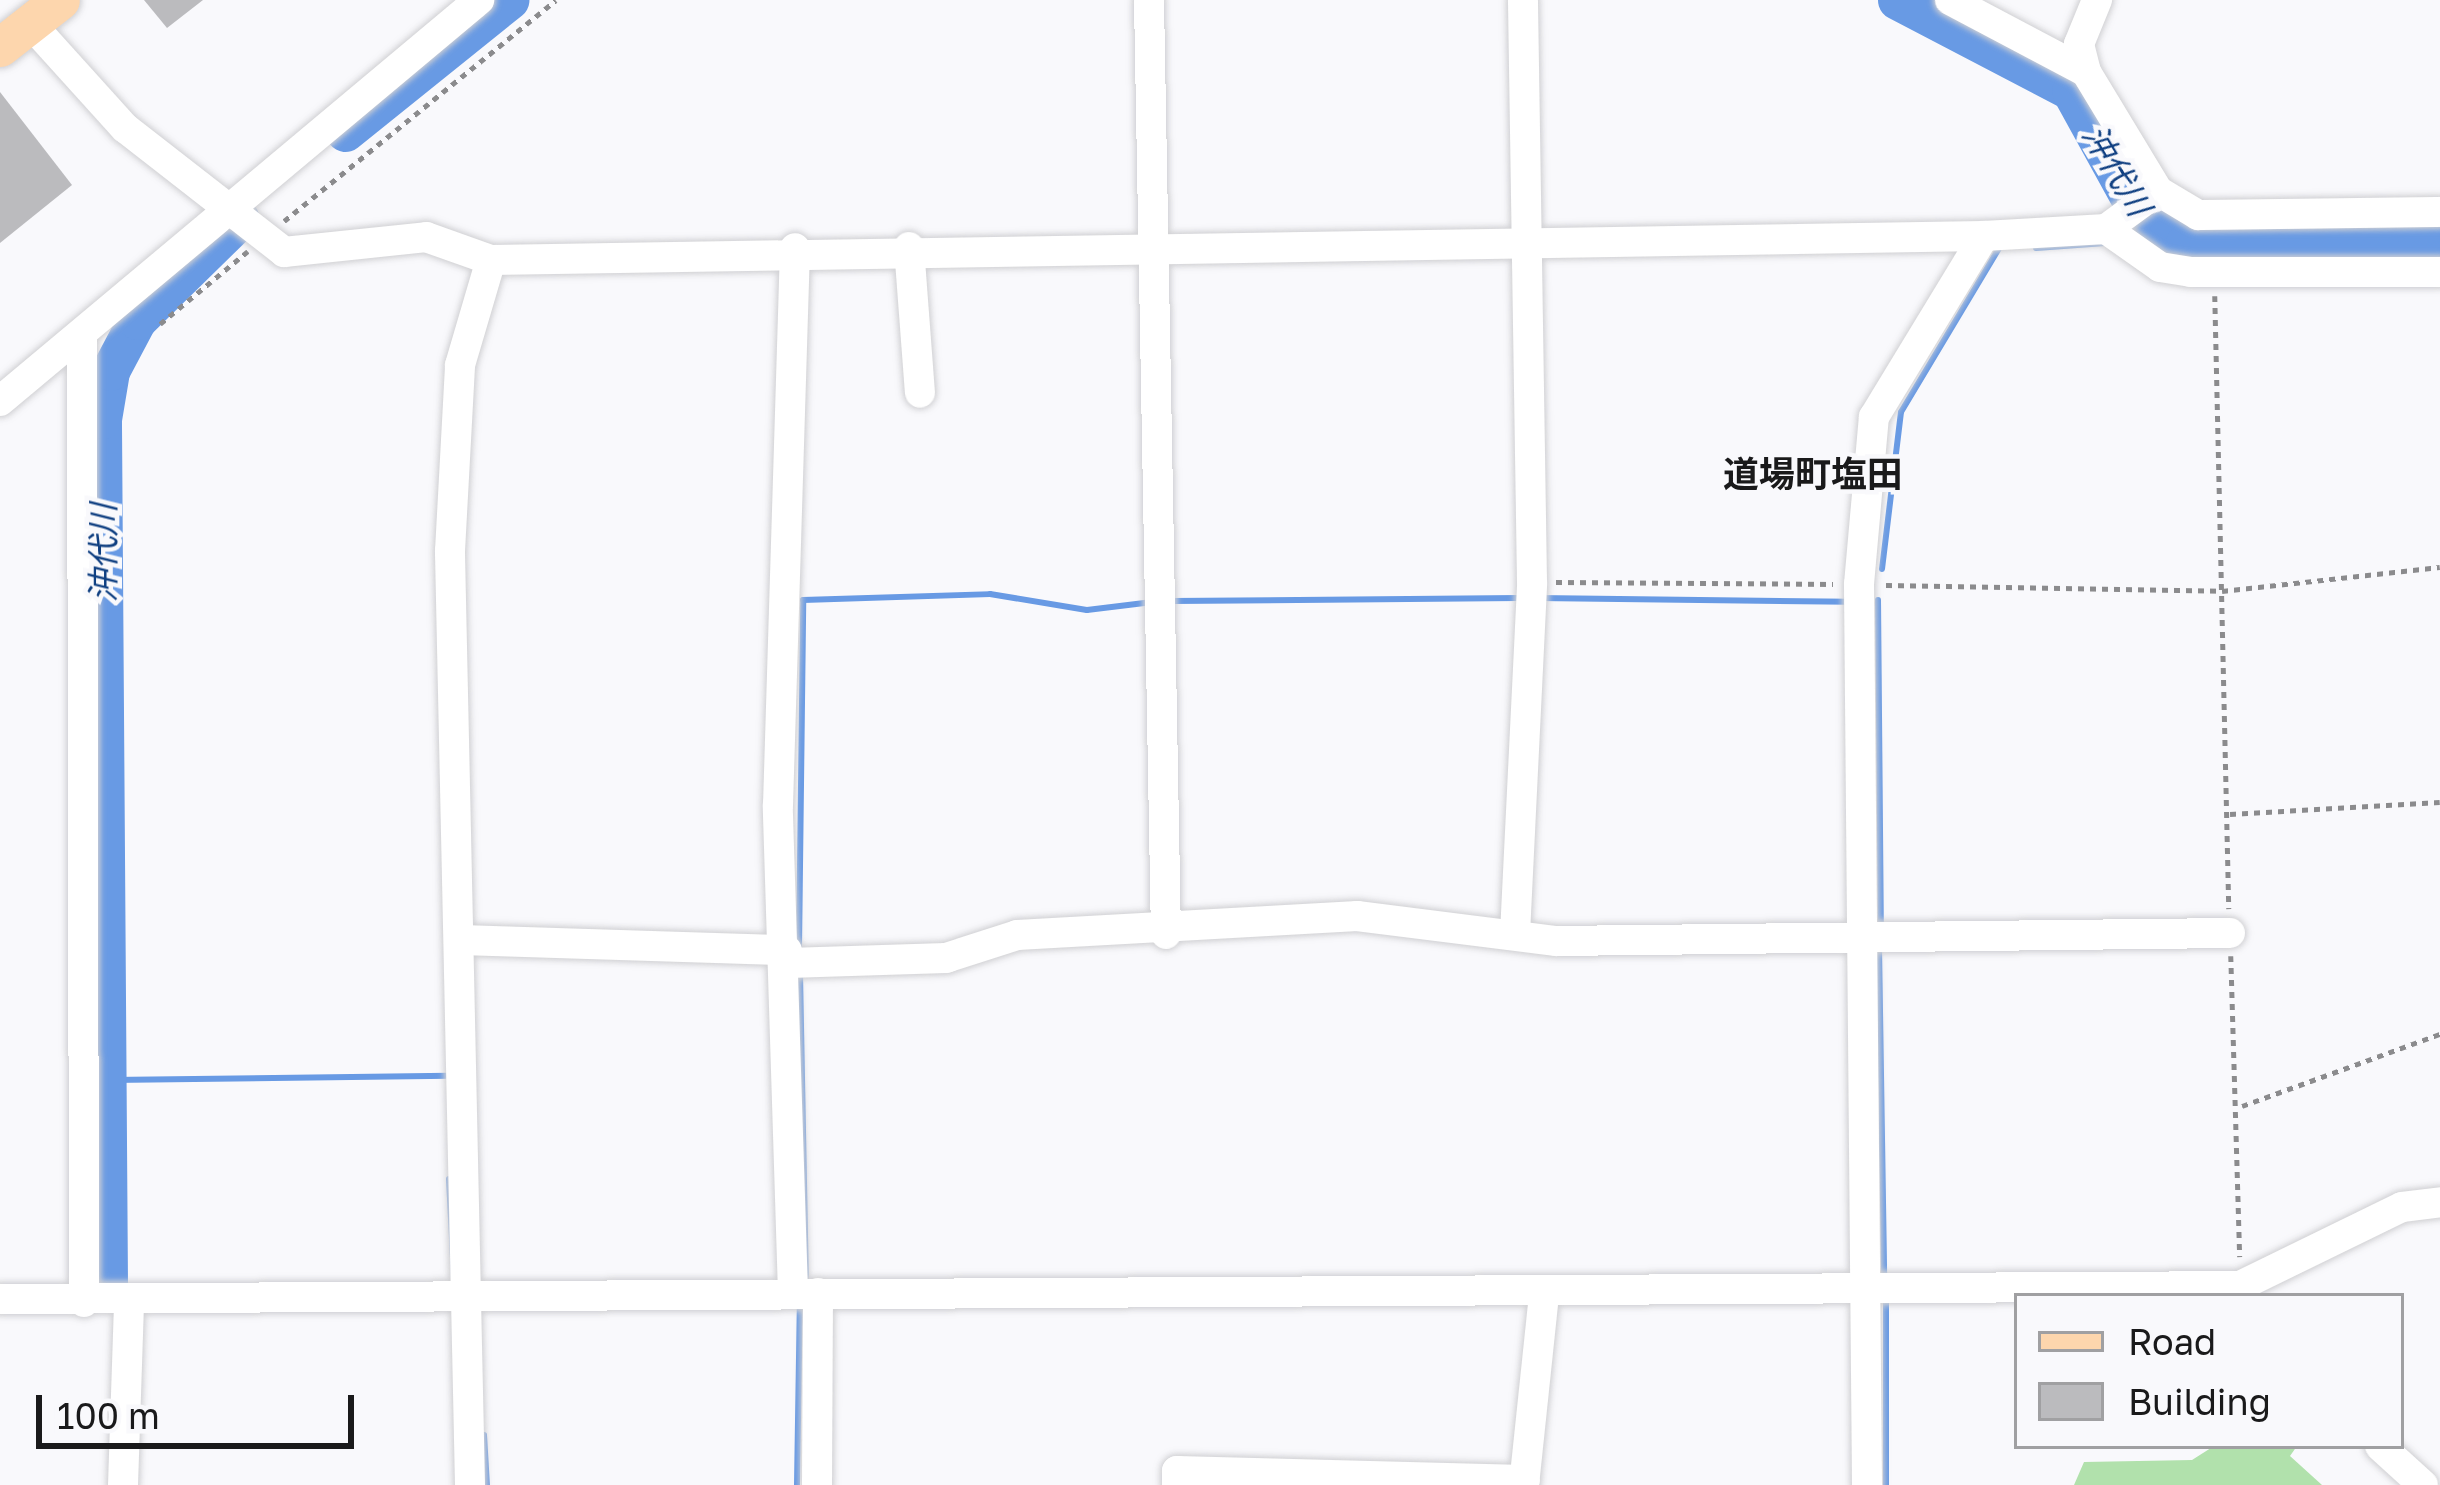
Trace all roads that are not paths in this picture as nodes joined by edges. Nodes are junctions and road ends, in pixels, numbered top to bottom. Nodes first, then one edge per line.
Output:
1 (479, 0) edge
2 (1149, 0) edge
3 (1522, 0) edge
4 (1950, 0) edge
5 (2097, 0) edge
6 (30, 24) edge
7 (2086, 72) junction
8 (2158, 191) junction
9 (2440, 212) edge
10 (244, 224) junction
11 (2106, 229) junction
12 (1984, 236) junction
13 (1524, 240) junction
14 (1146, 243) junction
15 (909, 247) junction
16 (795, 248) junction
17 (491, 260) junction
18 (2440, 272) edge
19 (82, 334) junction
20 (920, 393) dead end
21 (0, 401) edge
22 (2230, 933) road end
23 (1166, 934) junction
24 (1515, 934) junction
25 (1860, 934) junction
26 (461, 940) junction
27 (787, 957) junction
28 (2440, 1202) edge
29 (463, 1291) junction
30 (1867, 1291) junction
31 (2241, 1291) edge
32 (806, 1293) junction
33 (1544, 1294) junction
34 (0, 1300) edge
35 (108, 1302) junction
36 (2383, 1449) edge
37 (1524, 1482) edge
38 (123, 1485) edge
39 (470, 1485) edge
40 (817, 1485) edge
41 (1178, 1485) edge
42 (1867, 1485) edge
43 (2423, 1485) edge

1 - 10 street
2 - 14 street
3 - 13 street
4 - 7 street
5 - 7 street
6 - 10 street
7 - 8 street
8 - 9 street
8 - 11 street
10 - 17 street
10 - 19 street
11 - 12 street
11 - 18 street
12 - 13 street
12 - 25 street
13 - 14 street
13 - 24 street
14 - 15 street
14 - 23 street
15 - 16 street
15 - 20 street
16 - 17 street
16 - 27 street
17 - 26 street
19 - 21 street
19 - 35 street
22 - 25 street
23 - 24 street
23 - 27 street
24 - 25 street
25 - 30 street
26 - 27 street
26 - 29 street
27 - 32 street
28 - 31 street
29 - 32 street
29 - 35 street
29 - 39 street
30 - 31 street
30 - 33 street
30 - 42 street
32 - 33 street
32 - 40 street
33 - 37 street
34 - 35 street
35 - 38 street
36 - 43 street
37 - 41 street

